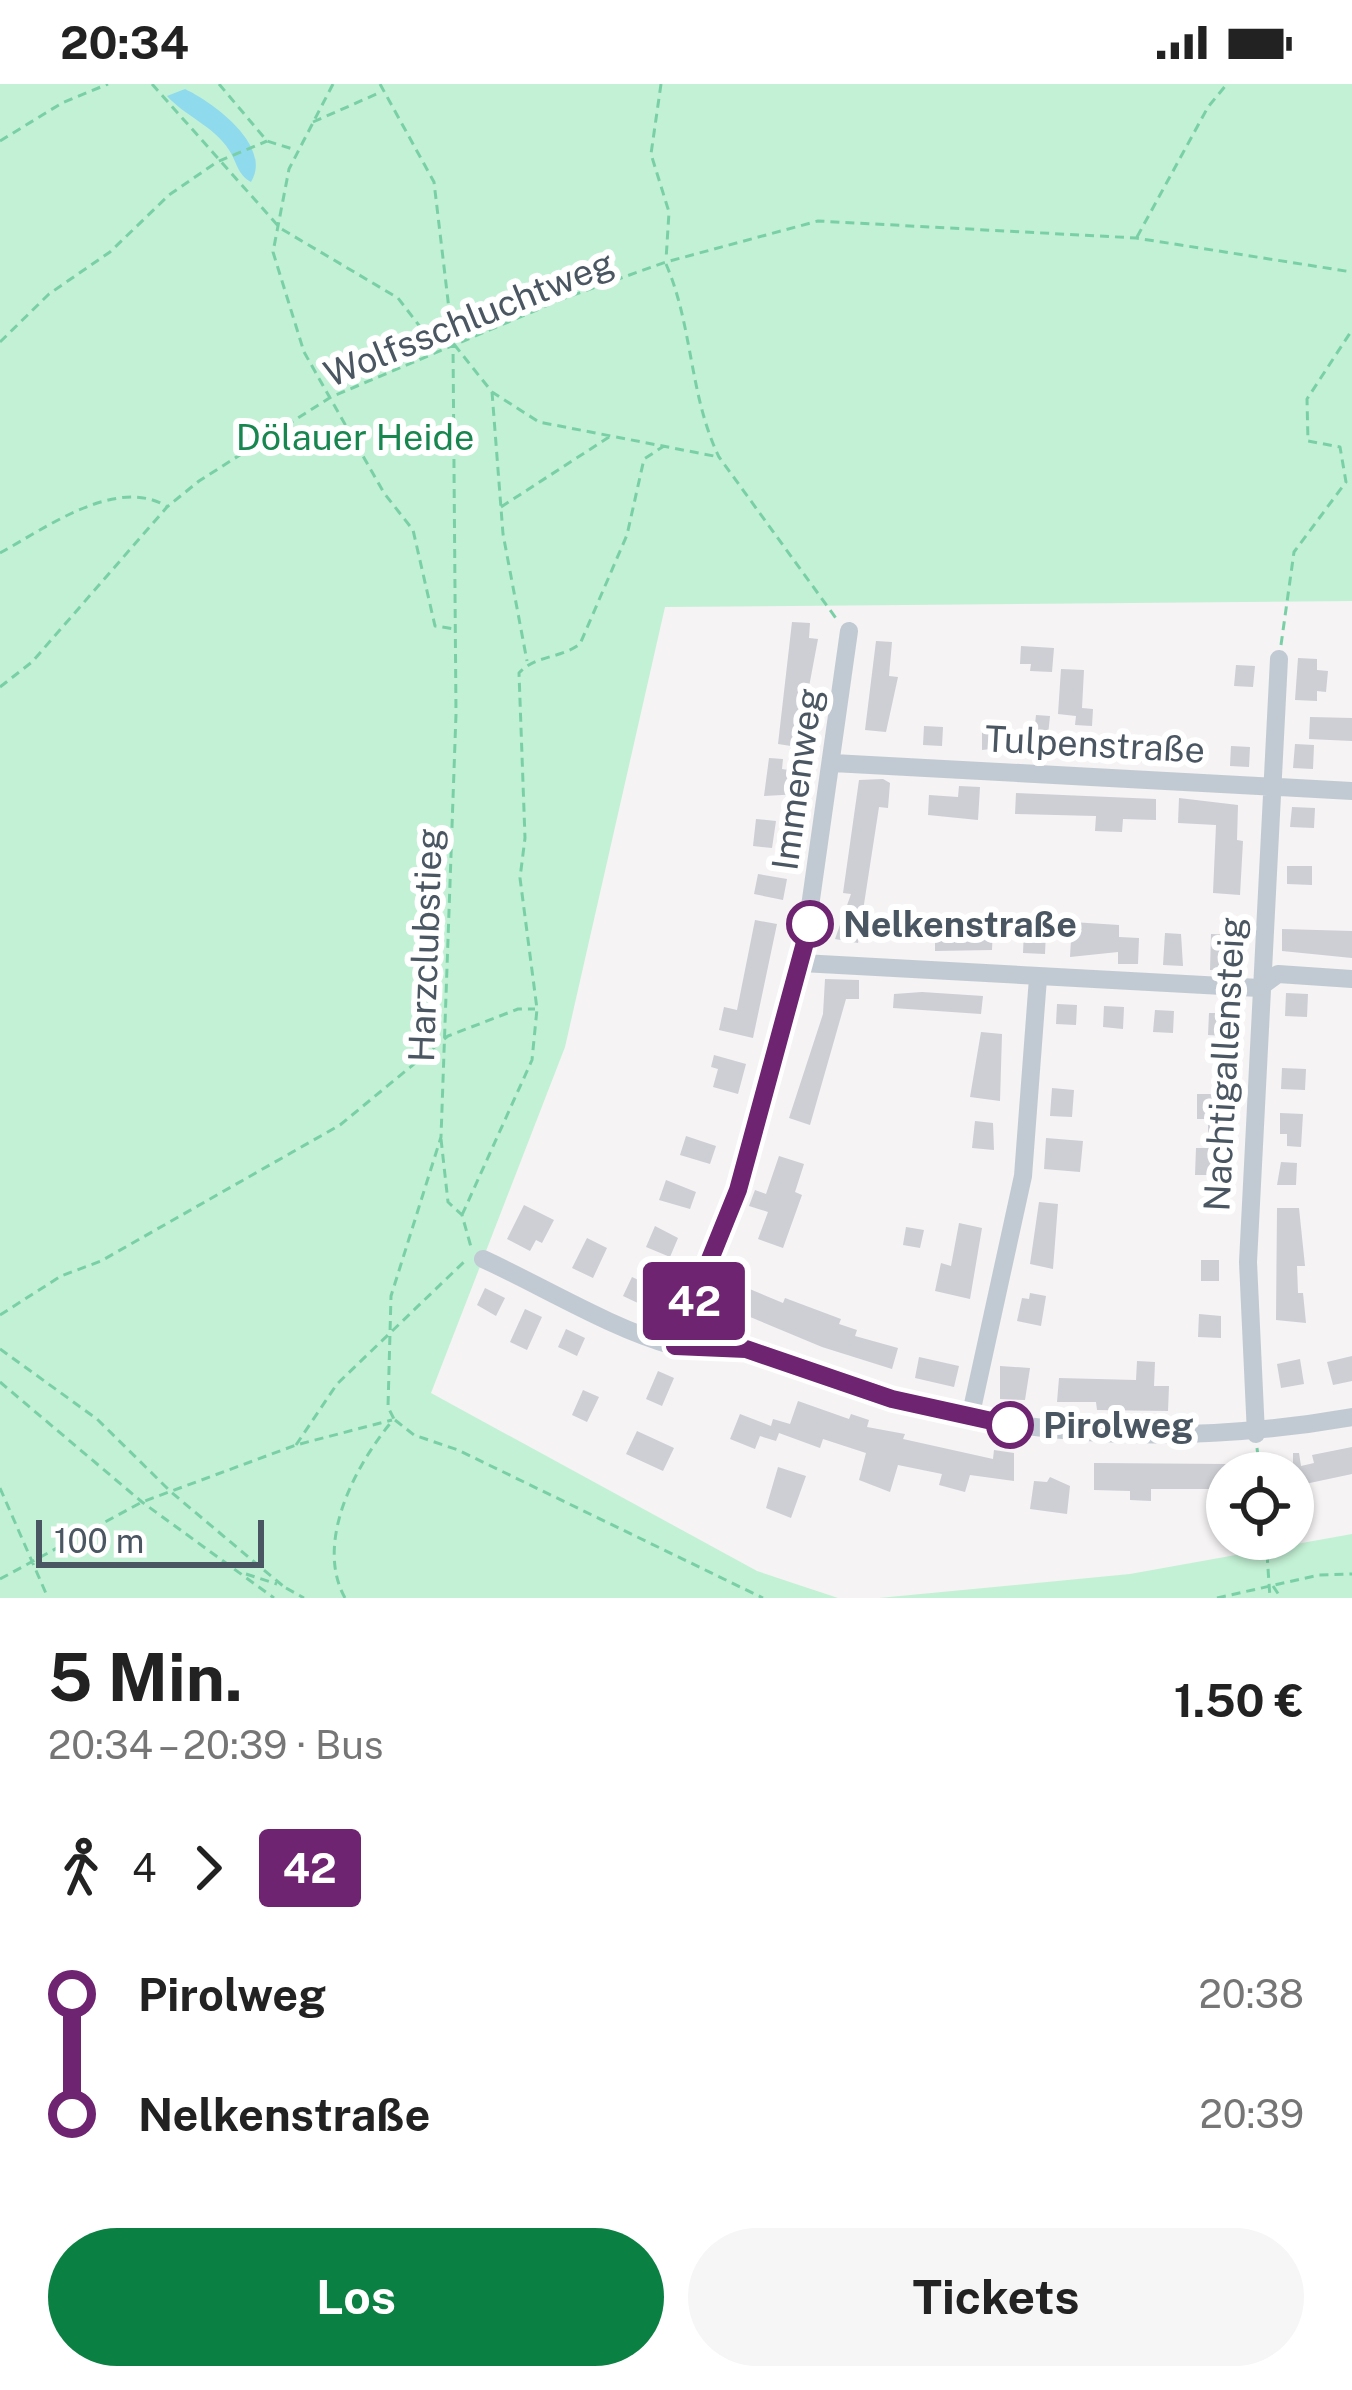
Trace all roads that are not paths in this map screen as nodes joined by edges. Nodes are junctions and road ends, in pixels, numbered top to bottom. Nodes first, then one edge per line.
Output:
1 (849, 631) road end
2 (1279, 659) road end
3 (833, 763) junction
4 (1272, 787) junction
5 (1352, 791) edge
6 (802, 963) junction
7 (1038, 979) junction
8 (1352, 979) edge
9 (1259, 988) junction
10 (483, 1259) dead end
11 (675, 1346) junction
12 (1352, 1417) edge
13 (970, 1418) junction
14 (1256, 1434) junction

1 - 3 street, Immenweg
2 - 4 street, Nachtigallensteig
3 - 4 street, Tulpenstraße
3 - 6 street, Immenweg
4 - 5 street, Tulpenstraße
4 - 9 street, Nachtigallensteig
6 - 7 street
6 - 11 street, Immenweg
7 - 9 street
7 - 13 street
8 - 9 street
9 - 14 street, Nachtigallensteig
10 - 11 street
11 - 13 street
12 - 14 street
13 - 14 street

